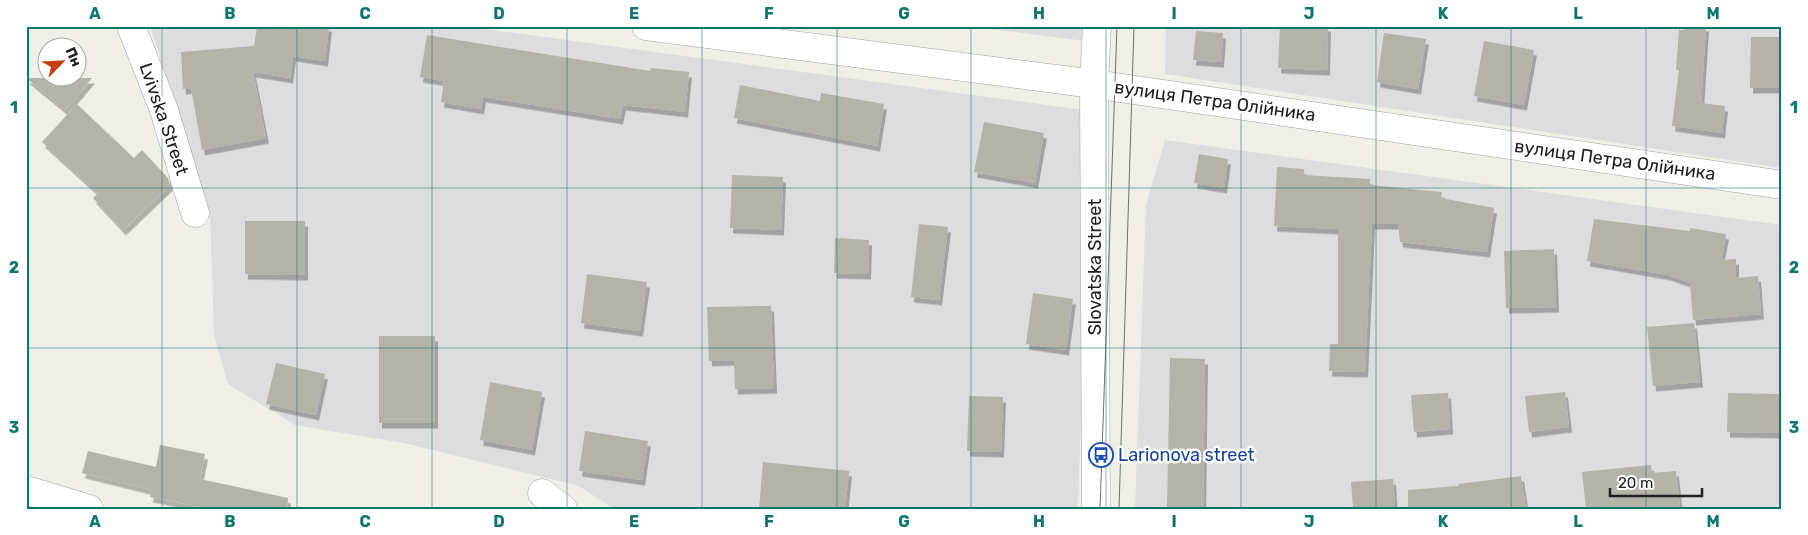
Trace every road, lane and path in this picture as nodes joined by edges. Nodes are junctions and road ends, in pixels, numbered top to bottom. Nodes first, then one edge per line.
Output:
1 (131, 26) edge
2 (646, 26) edge
3 (1097, 26) edge
4 (1094, 84) junction
5 (1782, 185) edge
6 (195, 213) dead end
7 (26, 490) edge
8 (89, 509) edge
9 (1096, 509) edge

1 - 6 street, Lvivska Street
2 - 4 street, вулиця Петра Олійника
3 - 4 street, Slovatska Street
4 - 5 street, вулиця Петра Олійника
4 - 9 street, Slovatska Street
7 - 8 street

